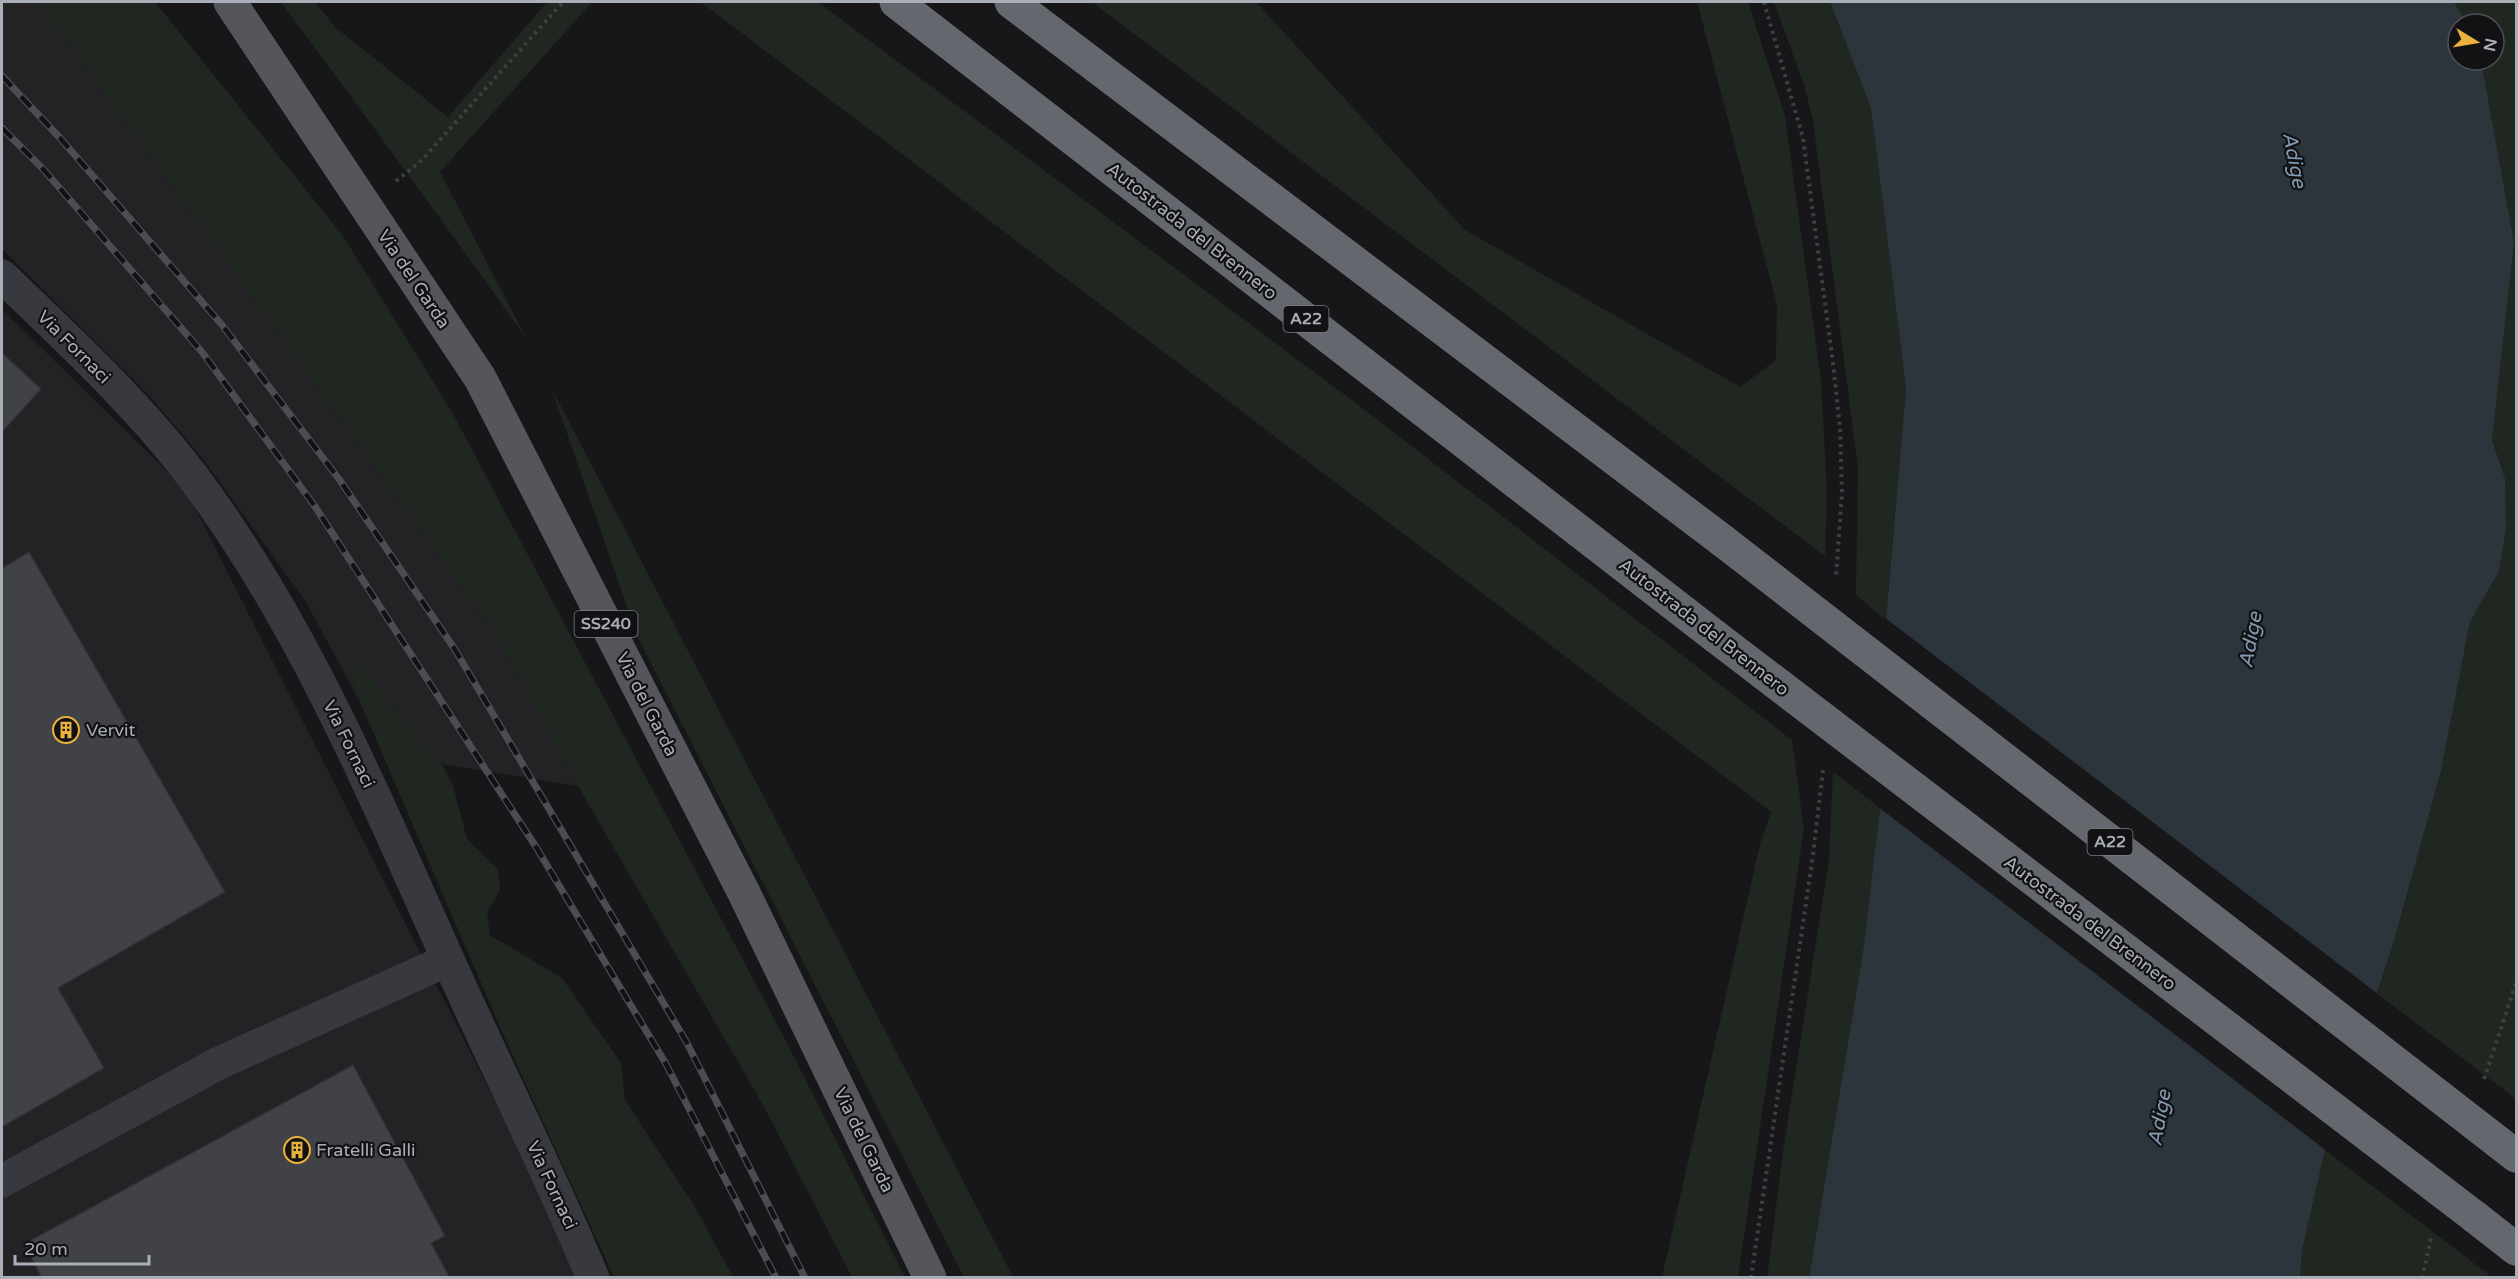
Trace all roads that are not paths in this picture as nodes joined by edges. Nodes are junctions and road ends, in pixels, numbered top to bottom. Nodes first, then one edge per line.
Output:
1 (230, 2) edge
2 (896, 2) edge
3 (1011, 2) edge
4 (2, 276) edge
5 (448, 960) junction
6 (2507, 1149) edge
7 (2, 1181) edge
8 (2517, 1249) edge
9 (593, 1278) edge
10 (930, 1278) edge

1 - 10 main road, Via del Garda / SS240
2 - 8 highway, Autostrada del Brennero / A22, bridge
3 - 6 highway, A22, bridge
4 - 5 street, Via Fornaci
5 - 7 street
5 - 9 street, Via Fornaci

